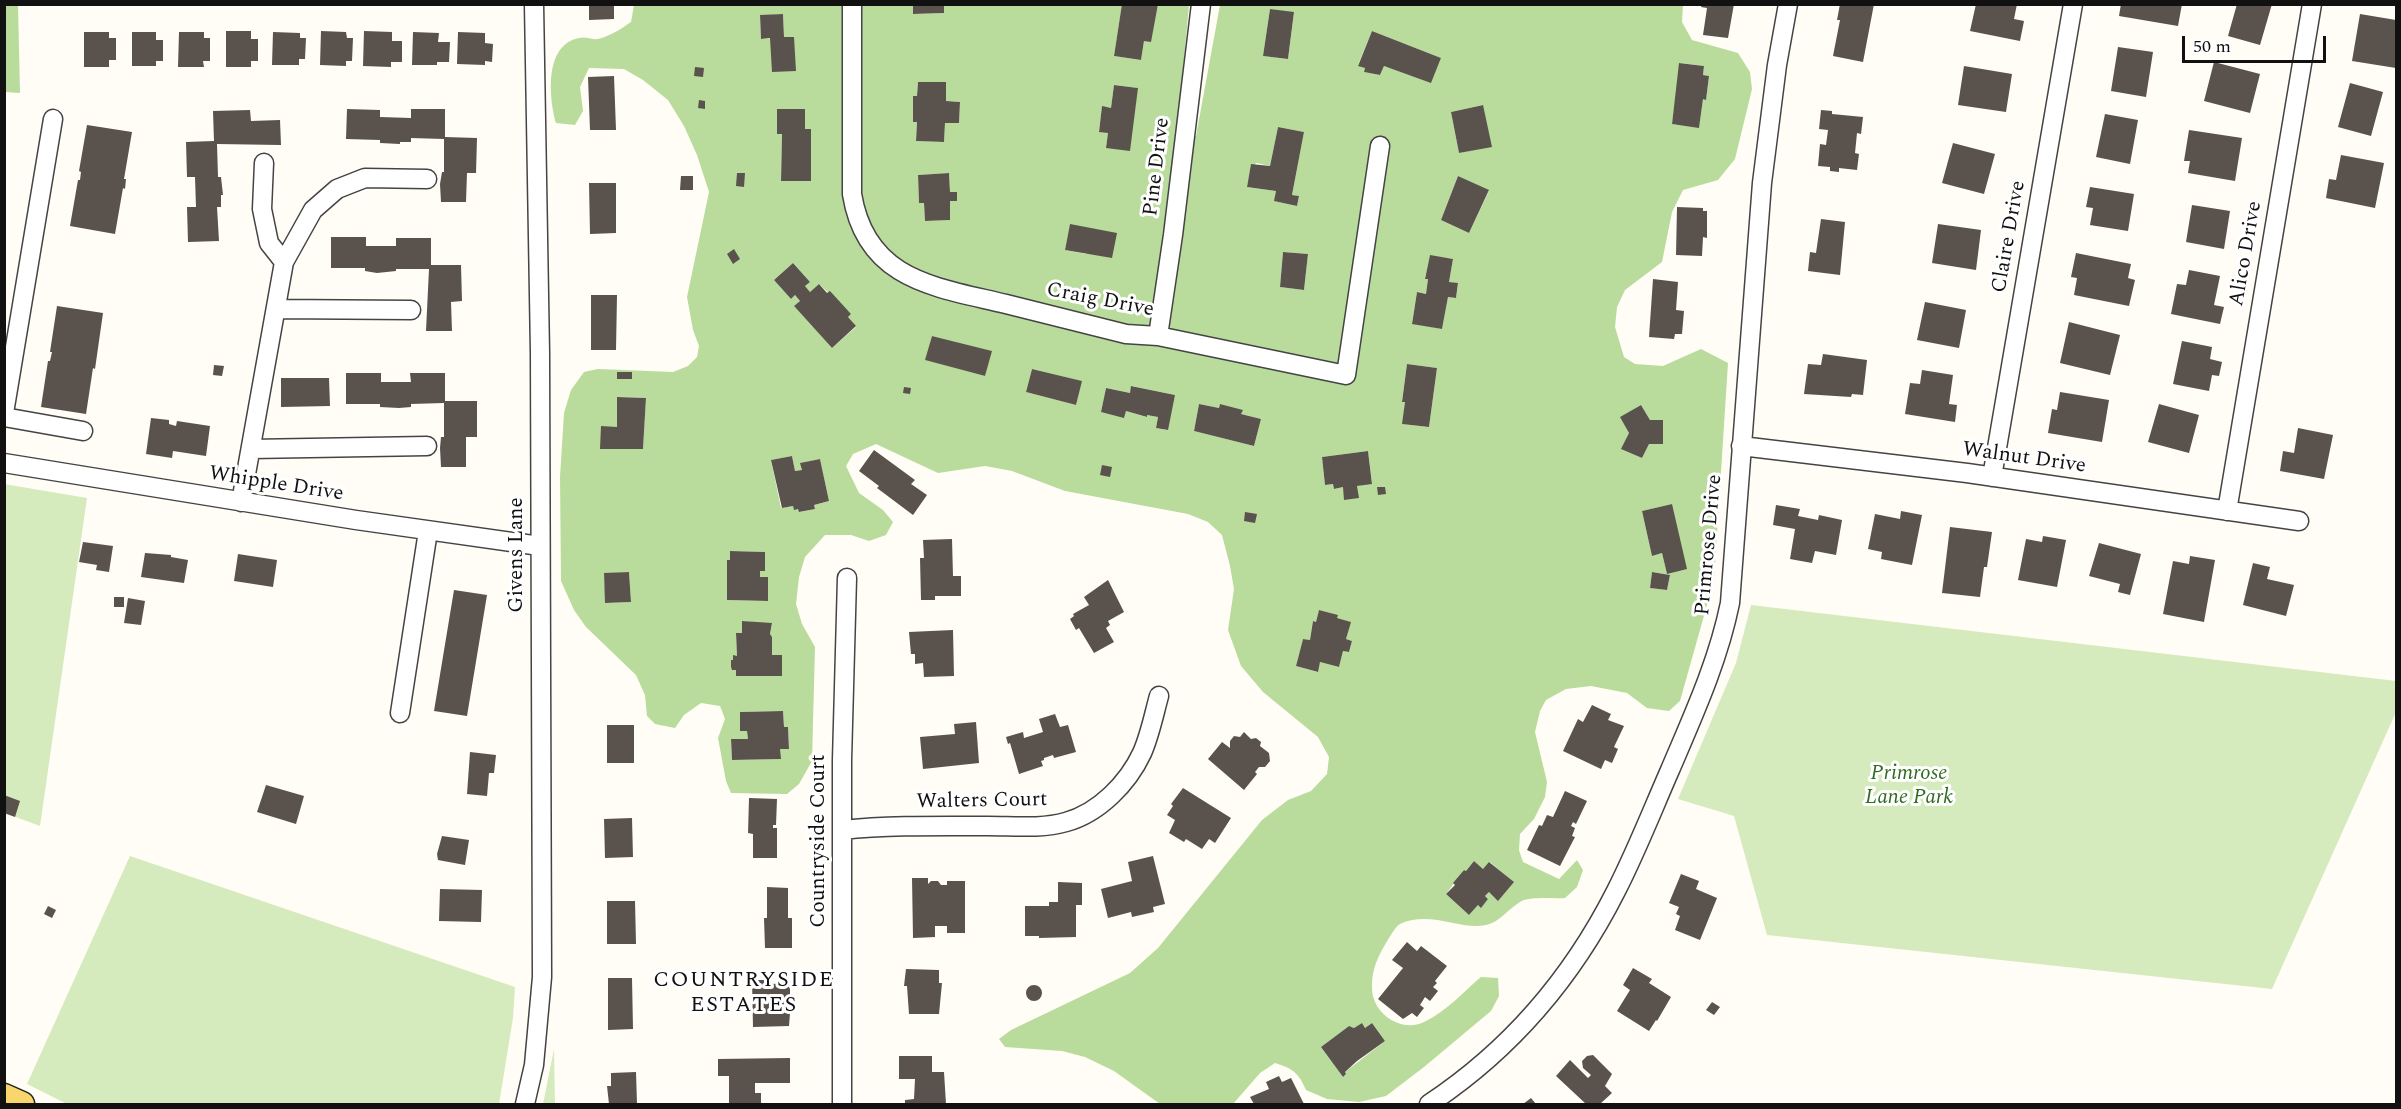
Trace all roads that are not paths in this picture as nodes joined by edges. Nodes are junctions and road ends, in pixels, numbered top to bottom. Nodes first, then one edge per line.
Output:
1 (534, 4) edge
2 (852, 4) edge
3 (1202, 4) edge
4 (1788, 4) edge
5 (2073, 4) edge
6 (2312, 4) edge
7 (53, 119) dead end
8 (1380, 146) dead end
9 (264, 163) dead end
10 (427, 179) dead end
11 (284, 262) junction
12 (276, 309) junction
13 (411, 310) dead end
14 (1158, 336) junction
15 (4, 413) edge
16 (4, 417) edge
17 (83, 430) dead end
18 (427, 446) dead end
19 (1741, 446) junction
20 (251, 449) junction
21 (4, 463) edge
22 (1992, 477) junction
23 (241, 502) junction
24 (2227, 511) junction
25 (2300, 521) dead end
26 (428, 531) junction
27 (540, 546) junction
28 (847, 578) dead end
29 (1159, 696) dead end
30 (400, 713) dead end
31 (842, 830) junction
32 (4, 1096) edge
33 (22, 1104) edge
34 (525, 1104) edge
35 (842, 1104) edge
36 (1429, 1104) edge

1 - 27 street, Givens Lane
2 - 14 street, Craig Drive
3 - 14 street, Pine Drive
4 - 19 street, Primrose Drive
5 - 22 street, Claire Drive
6 - 24 street, Alico Drive
7 - 15 street
8 - 14 street, Craig Drive
9 - 11 street
10 - 11 street
11 - 12 street
12 - 13 street
12 - 20 street
16 - 17 street
18 - 20 street
19 - 22 street, Walnut Drive
19 - 36 street, Primrose Drive
20 - 23 street
21 - 23 street, Whipple Drive
22 - 24 street, Walnut Drive
23 - 26 street, Whipple Drive
24 - 25 street, Walnut Drive
26 - 27 street, Whipple Drive
26 - 30 street
27 - 34 street, Givens Lane
28 - 31 street, Countryside Court
29 - 31 street, Walters Court
31 - 35 street, Countryside Court
32 - 33 main road

